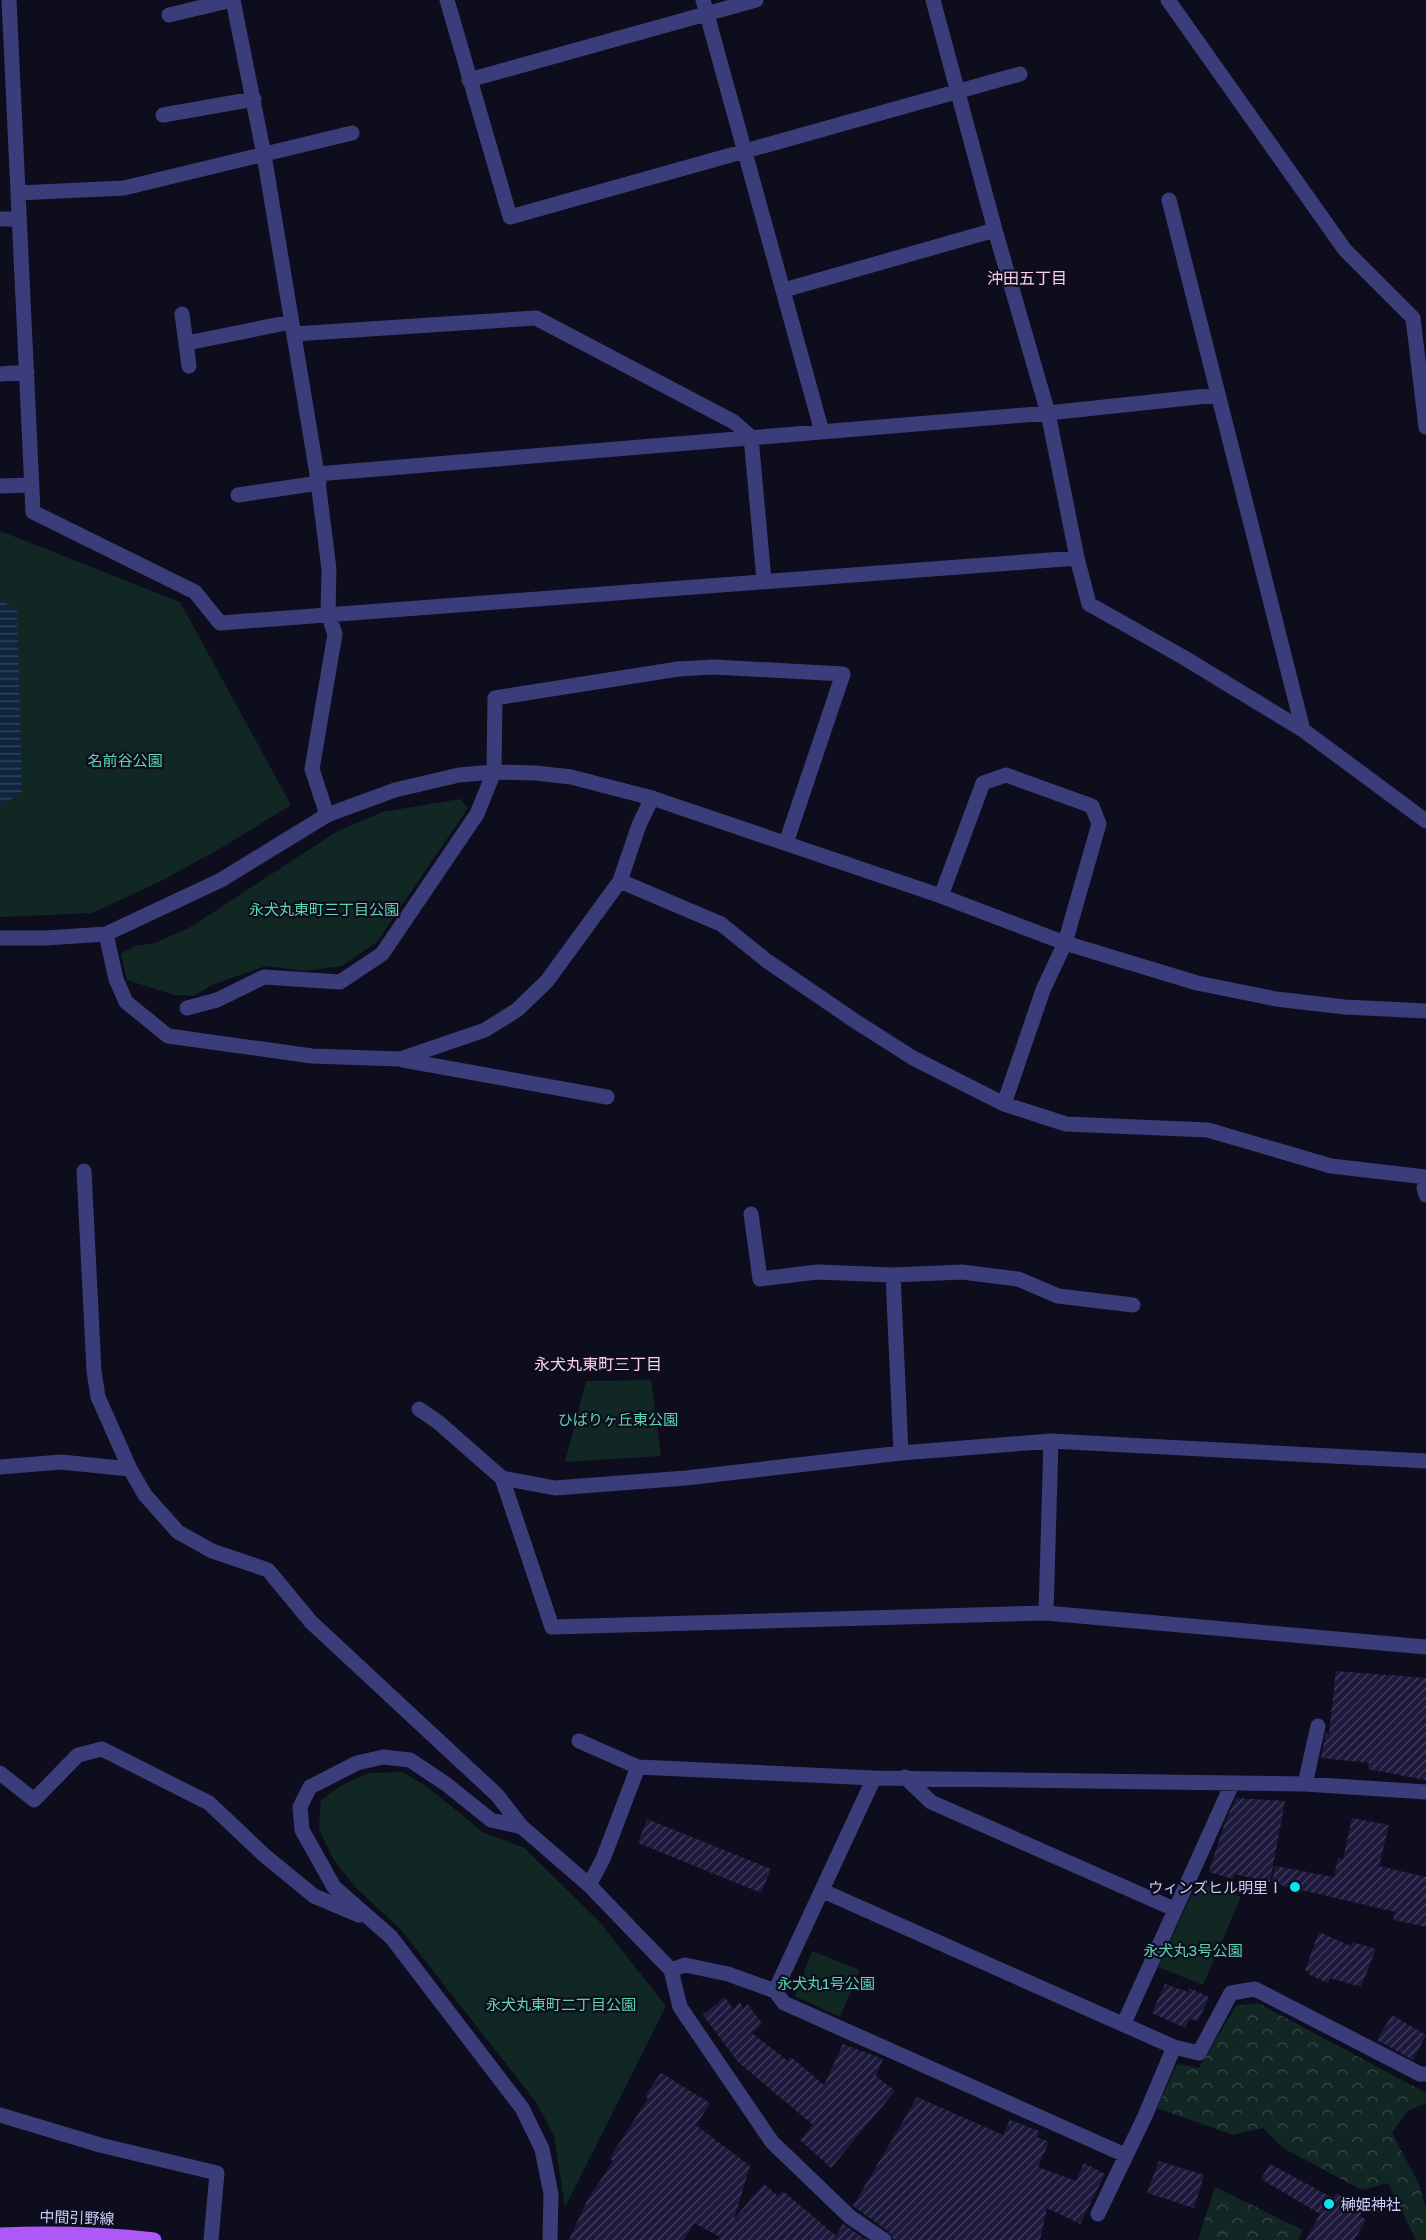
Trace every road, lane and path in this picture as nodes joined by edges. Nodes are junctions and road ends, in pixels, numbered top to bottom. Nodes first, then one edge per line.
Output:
1 (9, 0) edge
2 (233, 0) edge
3 (447, 0) edge
4 (756, 0) edge
5 (933, 0) edge
6 (1168, 0) edge
7 (705, 7) edge
8 (169, 15) dead end
9 (1020, 74) dead end
10 (469, 80) junction
11 (6, 82) edge
12 (958, 90) junction
13 (254, 99) junction
14 (163, 115) dead end
15 (352, 133) dead end
16 (744, 150) junction
17 (264, 155) junction
18 (18, 193) junction
19 (1169, 200) dead end
20 (0, 219) edge
21 (18, 219) junction
22 (995, 230) junction
23 (784, 290) junction
24 (182, 314) dead end
25 (292, 328) junction
26 (187, 343) junction
27 (189, 366) dead end
28 (27, 372) junction
29 (0, 374) edge
30 (1217, 395) junction
31 (1048, 413) junction
32 (1426, 427) edge
33 (822, 432) junction
34 (751, 437) junction
35 (318, 478) junction
36 (32, 485) junction
37 (0, 486) edge
38 (238, 495) dead end
39 (1077, 558) junction
40 (764, 580) junction
41 (328, 614) junction
42 (1303, 730) junction
43 (494, 772) junction
44 (652, 798) junction
45 (327, 815) junction
46 (1426, 821) edge
47 (786, 843) junction
48 (620, 881) junction
49 (941, 896) junction
50 (106, 934) junction
51 (0, 938) edge
52 (1065, 944) junction
53 (188, 1008) dead end
54 (1426, 1011) edge
55 (400, 1059) junction
56 (607, 1098) dead end
57 (1004, 1104) junction
58 (84, 1172) dead end
59 (1426, 1178) edge
60 (1426, 1195) edge
61 (751, 1214) dead end
62 (893, 1275) junction
63 (1133, 1305) dead end
64 (419, 1410) dead end
65 (1051, 1441) junction
66 (902, 1452) junction
67 (1426, 1461) edge
68 (0, 1467) edge
69 (130, 1469) junction
70 (502, 1478) junction
71 (1046, 1612) junction
72 (1426, 1647) edge
73 (1318, 1726) dead end
74 (579, 1741) dead end
75 (638, 1767) junction
76 (0, 1773) edge
77 (905, 1777) junction
78 (874, 1778) junction
79 (1232, 1784) junction
80 (1305, 1784) junction
81 (1426, 1792) edge
82 (522, 1827) junction
83 (589, 1885) junction
84 (823, 1891) junction
85 (1174, 1909) junction
86 (373, 1920) junction
87 (670, 1970) junction
88 (775, 1991) junction
89 (1124, 2023) junction
90 (1174, 2047) junction
91 (1426, 2074) edge
92 (0, 2115) edge
93 (1125, 2155) junction
94 (1098, 2214) dead end
95 (0, 2235) edge
96 (154, 2240) edge
97 (211, 2240) edge
98 (550, 2240) edge
99 (884, 2240) edge

1 - 11 street
2 - 8 street
2 - 13 street
3 - 10 street
4 - 7 street
5 - 12 street
6 - 32 street
7 - 10 street
7 - 16 street
9 - 12 street
10 - 16 street
11 - 18 street
12 - 16 street
12 - 22 street
13 - 14 street
13 - 17 street
15 - 17 street
16 - 23 street
17 - 18 street
17 - 25 street
18 - 21 street
19 - 30 street
20 - 21 street
21 - 28 street
22 - 23 street
22 - 31 street
23 - 33 street
24 - 26 street
25 - 26 street
25 - 34 street
25 - 35 street
26 - 27 street
28 - 29 street
28 - 36 street
30 - 31 street
30 - 42 street
31 - 33 street
31 - 39 street
33 - 34 street
34 - 35 street
34 - 40 street
35 - 38 street
35 - 41 street
36 - 37 street
36 - 41 street
39 - 40 street
39 - 42 street
40 - 41 street
41 - 45 street
42 - 46 street
43 - 44 street
43 - 45 street
43 - 47 street
43 - 53 street
44 - 47 street
44 - 48 street
45 - 50 street
47 - 49 street
48 - 55 street
48 - 57 street
49 - 52 street
49 - 52 street
50 - 51 street
50 - 55 street
52 - 54 street
52 - 57 street
55 - 56 street
57 - 59 street
58 - 69 street
59 - 60 street
61 - 62 street
62 - 63 street
62 - 66 street
64 - 70 street
65 - 66 street
65 - 67 street
65 - 71 street
66 - 70 street
68 - 69 street
69 - 82 street
70 - 71 street
71 - 72 street
73 - 80 street
74 - 75 street
75 - 78 street
75 - 83 street
76 - 86 street
77 - 78 street
77 - 79 street
77 - 85 street
78 - 84 street
79 - 80 street
79 - 85 street
80 - 81 street
82 - 83 street
82 - 86 street
83 - 87 street
84 - 88 street
84 - 89 street
85 - 89 street
86 - 98 street
87 - 88 street
87 - 99 street
88 - 93 street
89 - 90 street
90 - 91 street
90 - 93 street
92 - 97 street
93 - 94 street
95 - 96 main road, 中間引野線

